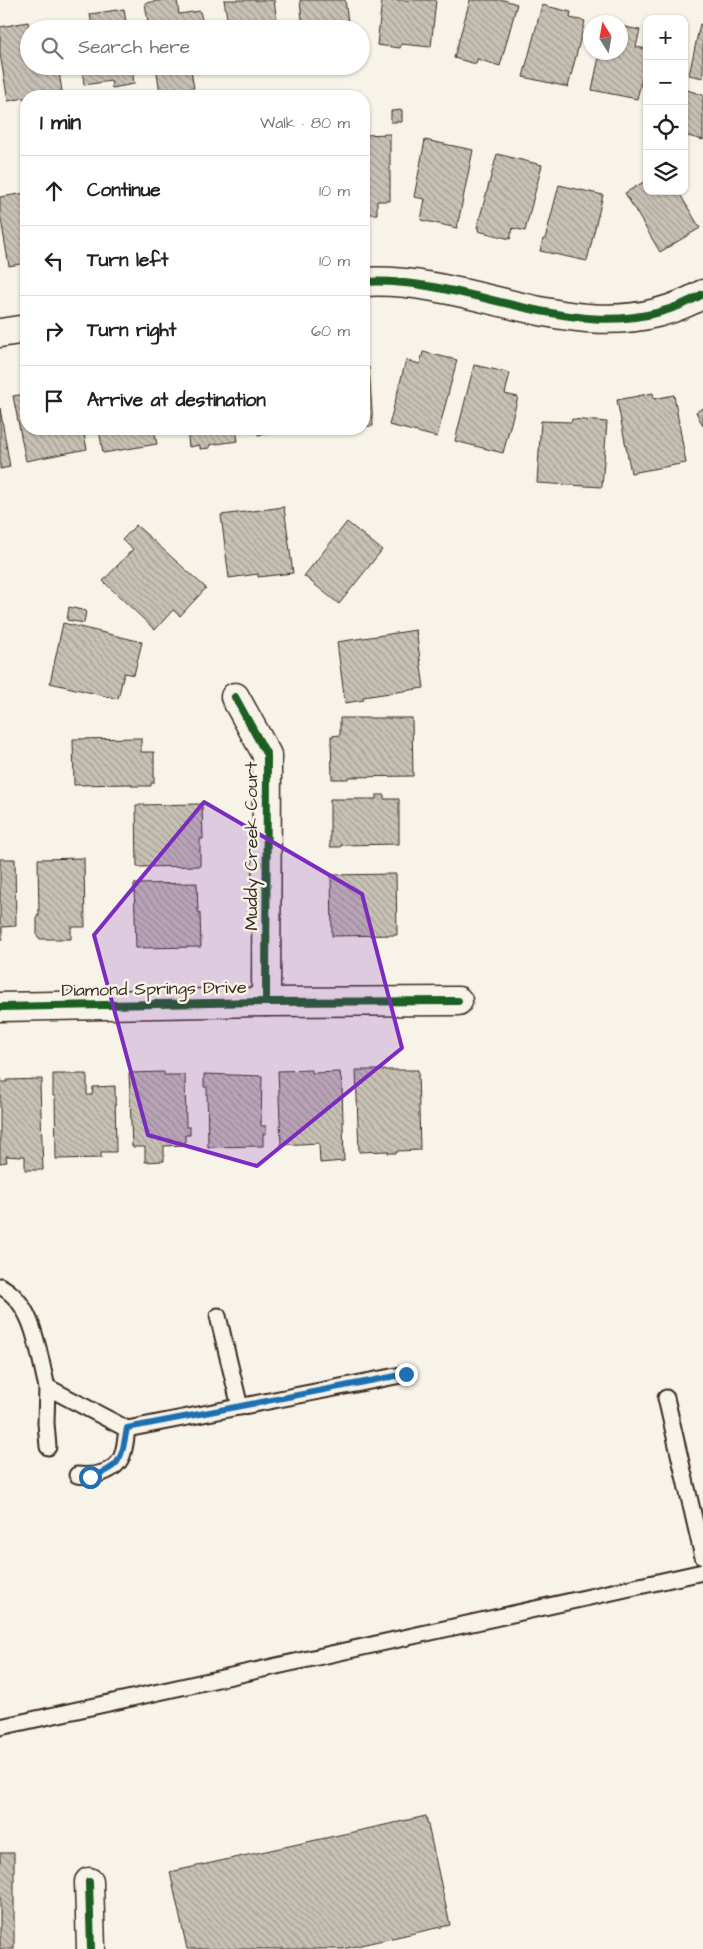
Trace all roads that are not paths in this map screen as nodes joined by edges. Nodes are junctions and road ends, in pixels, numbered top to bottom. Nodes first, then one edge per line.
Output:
1 (370, 282) edge
2 (703, 294) edge
3 (20, 330) edge
4 (0, 333) edge
5 (235, 697) dead end
6 (458, 1001) dead end
7 (266, 1002) junction
8 (0, 1007) edge
9 (0, 1286) edge
10 (218, 1316) dead end
11 (406, 1374) dead end
12 (47, 1387) junction
13 (666, 1398) dead end
14 (240, 1407) junction
15 (127, 1428) junction
16 (48, 1447) dead end
17 (77, 1475) dead end
18 (703, 1557) edge
19 (703, 1572) edge
20 (0, 1727) edge
21 (89, 1882) dead end
22 (91, 1949) edge

1 - 2 street
3 - 4 street
5 - 7 street, Muddy Creek Court
6 - 7 street, Diamond Springs Drive
7 - 8 street, Diamond Springs Drive
9 - 12 lane
10 - 14 lane
11 - 14 lane
12 - 15 lane
12 - 16 lane
13 - 18 lane
14 - 15 lane
15 - 17 lane
19 - 20 lane
21 - 22 street

